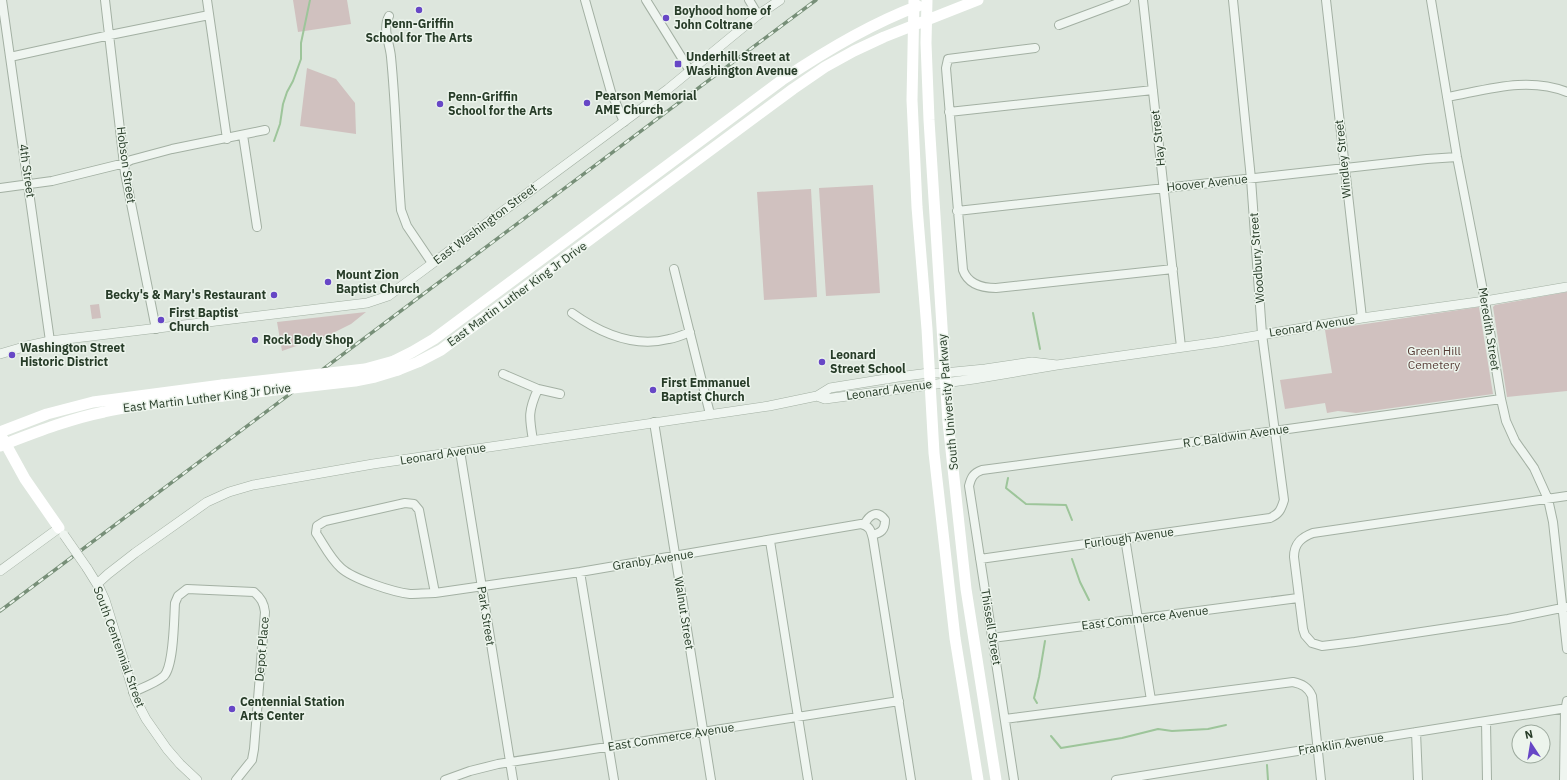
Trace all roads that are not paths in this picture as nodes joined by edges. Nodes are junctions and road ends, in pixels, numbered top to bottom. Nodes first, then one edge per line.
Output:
1 (2, 0) edge
2 (105, 0) edge
3 (207, 0) edge
4 (585, 0) edge
5 (646, 0) edge
6 (749, 0) edge
7 (780, 0) edge
8 (978, 0) edge
9 (1126, 0) edge
10 (1142, 0) edge
11 (1233, 0) edge
12 (1326, 0) edge
13 (1430, 0) edge
14 (929, 1) edge
15 (914, 4) edge
16 (209, 15) junction
17 (758, 15) junction
18 (389, 16) dead end
19 (926, 21) junction
20 (1059, 24) dead end
21 (913, 26) junction
22 (110, 35) junction
23 (1035, 48) dead end
24 (10, 57) junction
25 (690, 72) junction
26 (1153, 90) junction
27 (1567, 92) edge
28 (1447, 97) junction
29 (949, 112) junction
30 (624, 122) junction
31 (265, 130) dead end
32 (243, 135) junction
33 (227, 139) junction
34 (1457, 157) junction
35 (125, 163) junction
36 (1344, 168) junction
37 (1251, 178) junction
38 (29, 184) junction
39 (0, 188) edge
40 (1164, 188) junction
41 (957, 211) junction
42 (257, 227) dead end
43 (432, 263) junction
44 (674, 269) dead end
45 (1173, 269) junction
46 (1567, 287) edge
47 (1485, 301) junction
48 (572, 313) dead end
49 (1362, 318) junction
50 (156, 329) junction
51 (690, 332) junction
52 (1262, 334) junction
53 (50, 341) junction
54 (1182, 348) junction
55 (0, 354) edge
56 (396, 365) junction
57 (929, 373) junction
58 (503, 374) dead end
59 (945, 378) junction
60 (930, 384) junction
61 (538, 389) junction
62 (222, 391) junction
63 (560, 394) dead end
64 (817, 396) junction
65 (1500, 399) junction
66 (710, 414) junction
67 (654, 422) junction
68 (1274, 431) junction
69 (0, 432) edge
70 (533, 440) junction
71 (3, 445) edge
72 (460, 451) junction
73 (973, 475) joint
74 (1567, 496) edge
75 (1548, 499) junction
76 (1278, 514) joint
77 (62, 532) junction
78 (1125, 538) junction
79 (770, 540) junction
80 (675, 556) junction
81 (980, 559) junction
82 (0, 571) edge
83 (580, 572) junction
84 (97, 584) junction
85 (481, 586) junction
86 (434, 593) junction
87 (1298, 598) junction
88 (1565, 608) edge
89 (1137, 619) junction
90 (992, 638) junction
91 (1567, 649) edge
92 (133, 692) junction
93 (1151, 700) junction
94 (899, 701) junction
95 (1567, 701) edge
96 (1567, 708) edge
97 (798, 717) junction
98 (1005, 720) junction
99 (1486, 721) junction
100 (703, 732) junction
101 (1416, 732) junction
102 (608, 747) junction
103 (1318, 747) junction
104 (510, 762) junction
105 (197, 780) edge
106 (236, 780) edge
107 (445, 780) edge
108 (513, 780) edge
109 (614, 780) edge
110 (711, 780) edge
111 (808, 780) edge
112 (911, 780) edge
113 (978, 780) edge
114 (996, 780) edge
115 (1014, 780) edge
116 (1116, 780) edge
117 (1321, 780) edge
118 (1418, 780) edge
119 (1486, 780) edge
120 (1564, 780) edge

1 - 24 street, 4th Street
2 - 22 street, Hobson Street
3 - 16 street
4 - 30 street
5 - 25 street
6 - 17 street
7 - 17 street, East Washington Street
8 - 19 main road, East Martin Luther King Jr Drive
9 - 20 street
10 - 26 street, Hay Street
11 - 37 street, Woodbury Street
12 - 36 street, Windley Street
13 - 28 street, Meredith Street
14 - 15 main road, East Martin Luther King Jr Drive
14 - 19 main road, South University Parkway
15 - 21 main road, South University Parkway
15 - 56 main road, East Martin Luther King Jr Drive
16 - 22 street
16 - 33 street
17 - 25 street, East Washington Street
18 - 43 street
19 - 21 main road, East Martin Luther King Jr Drive
19 - 59 main road, South University Parkway
21 - 56 main road, East Martin Luther King Jr Drive
21 - 57 main road, South University Parkway
22 - 24 street
22 - 35 street, Hobson Street
23 - 29 street
24 - 38 street, 4th Street
25 - 30 street, East Washington Street
26 - 29 street
26 - 40 street, Hay Street
27 - 28 street
28 - 34 street, Meredith Street
29 - 41 street
30 - 43 street, East Washington Street
31 - 32 street
32 - 33 street
32 - 42 street
33 - 35 street
34 - 36 street, Hoover Avenue
34 - 47 street, Meredith Street
35 - 38 street
35 - 50 street, Hobson Street
36 - 37 street, Hoover Avenue
36 - 49 street, Windley Street
37 - 40 street, Hoover Avenue
37 - 52 street, Woodbury Street
38 - 39 street
38 - 53 street, 4th Street
40 - 41 street, Hoover Avenue
40 - 45 street, Hay Street
41 - 45 street
43 - 50 street, East Washington Street
44 - 51 street
45 - 54 street, Hay Street
46 - 47 street, Leonard Avenue
47 - 49 street, Leonard Avenue
47 - 65 street, Meredith Street
48 - 51 street
49 - 52 street, Leonard Avenue
50 - 53 street, East Washington Street
51 - 66 street
52 - 54 street, Leonard Avenue
52 - 68 street, Woodbury Street
53 - 55 street, East Washington Street
54 - 59 street, Leonard Avenue
56 - 62 main road, East Martin Luther King Jr Drive, bridge
57 - 59 street, Leonard Avenue
57 - 60 main road, South University Parkway
57 - 64 street, Leonard Avenue
58 - 61 street
59 - 60 street, Leonard Avenue
59 - 114 main road, South University Parkway
60 - 64 street, Leonard Avenue
60 - 113 main road, South University Parkway
61 - 63 street
61 - 70 street
62 - 69 main road, East Martin Luther King Jr Drive
62 - 71 main road, East Martin Luther King Jr Drive
64 - 66 street, Leonard Avenue
65 - 68 street, R C Baldwin Avenue
65 - 75 street, Meredith Street
66 - 67 street, Leonard Avenue
67 - 70 street, Leonard Avenue
67 - 80 street, Walnut Street
68 - 73 street, R C Baldwin Avenue
68 - 76 street, Woodbury Street
69 - 71 main road
70 - 72 street, Leonard Avenue
71 - 77 main road
72 - 84 street, Leonard Avenue
72 - 85 street, Park Street
73 - 81 street, Thissell Street
74 - 75 street
75 - 87 street
75 - 88 street, Meredith Street
76 - 78 street, Furlough Avenue
77 - 82 street
77 - 84 street, South Centennial Street, bridge
78 - 81 street, Furlough Avenue
78 - 89 street
79 - 80 street, Granby Avenue
79 - 94 street, Granby Avenue
79 - 97 street
80 - 83 street, Granby Avenue
80 - 100 street, Walnut Street
81 - 90 street, Thissell Street
83 - 85 street, Granby Avenue
83 - 102 street
84 - 92 street, South Centennial Street
85 - 86 street, Granby Avenue
85 - 104 street, Park Street
86 - 86 street, Granby Avenue
87 - 88 street
87 - 89 street, East Commerce Avenue
88 - 91 street, Meredith Street
89 - 90 street, East Commerce Avenue
89 - 93 street
90 - 98 street, Thissell Street
92 - 105 street, South Centennial Street
92 - 106 street, Depot Place
93 - 98 street
93 - 103 street
94 - 97 street, East Commerce Avenue
94 - 112 street
95 - 96 street
96 - 99 street, Franklin Avenue
96 - 120 street
97 - 100 street, East Commerce Avenue
97 - 111 street
98 - 115 street, Thissell Street
99 - 101 street, Franklin Avenue
99 - 119 street
100 - 102 street, East Commerce Avenue
100 - 110 street, Walnut Street
101 - 103 street, Franklin Avenue
101 - 118 street
102 - 104 street, East Commerce Avenue
102 - 109 street
103 - 116 street, Franklin Avenue
103 - 117 street
104 - 107 street, East Commerce Avenue
104 - 108 street, Park Street

